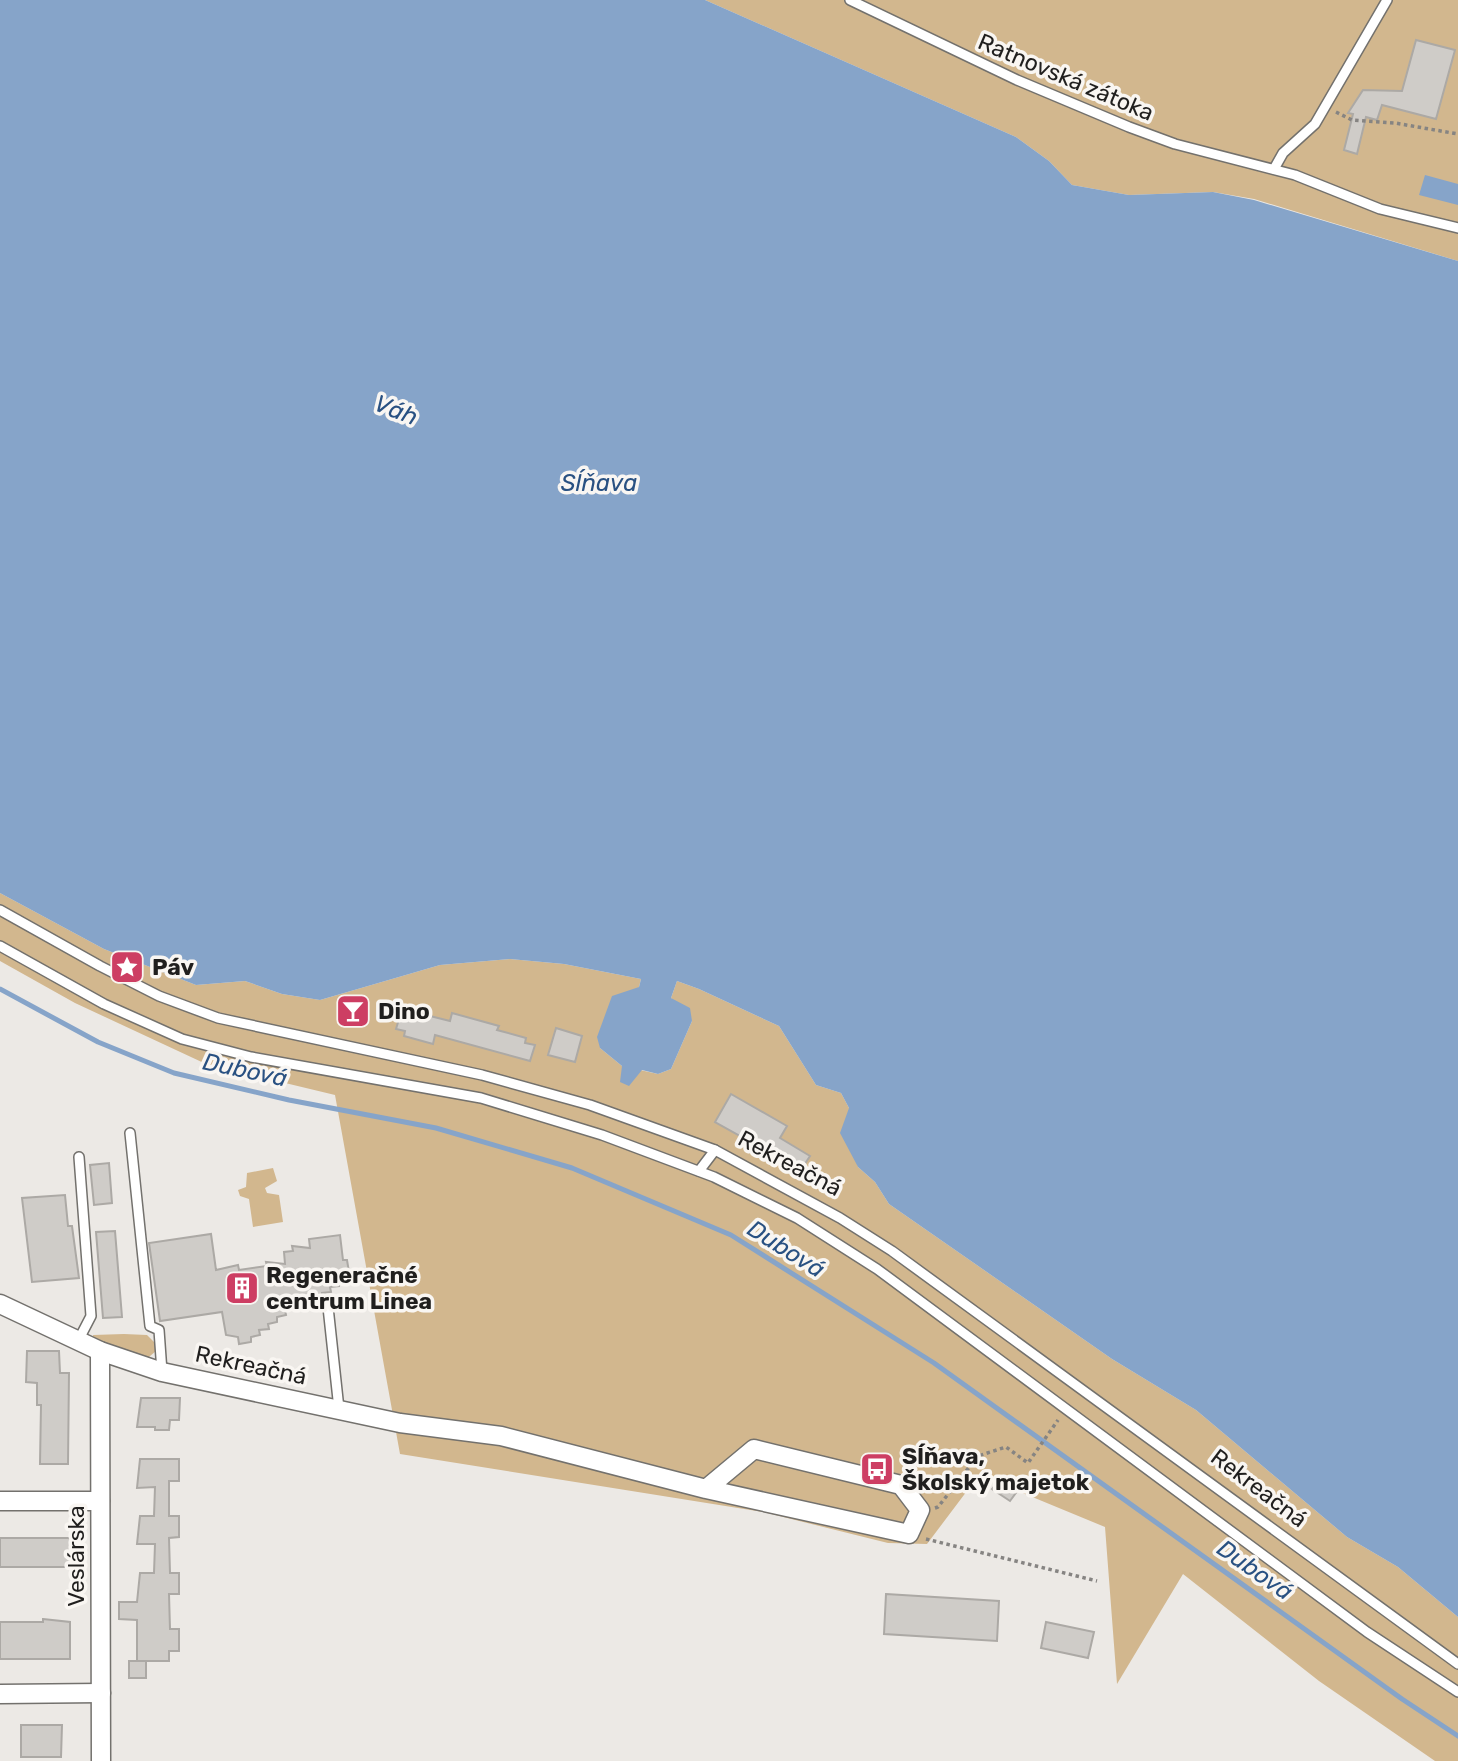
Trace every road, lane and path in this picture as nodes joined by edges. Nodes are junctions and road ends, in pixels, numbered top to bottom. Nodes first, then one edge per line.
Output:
1 (850, 0) edge
2 (1387, 0) edge
3 (1325, 107) junction
4 (1458, 134) edge
5 (1274, 169) junction
6 (1458, 228) edge
7 (0, 910) edge
8 (0, 946) edge
9 (130, 1133) dead end
10 (715, 1150) junction
11 (79, 1157) dead end
12 (699, 1171) junction
13 (0, 1304) edge
14 (328, 1307) dead end
15 (78, 1341) junction
16 (100, 1351) junction
17 (162, 1372) junction
18 (339, 1409) junction
19 (1055, 1424) dead end
20 (706, 1489) junction
21 (0, 1501) edge
22 (100, 1501) junction
23 (920, 1510) junction
24 (909, 1534) junction
25 (1097, 1581) dead end
26 (1458, 1664) edge
27 (1458, 1692) edge
28 (0, 1693) edge
29 (101, 1693) junction
30 (101, 1761) edge

1 - 5 lane, Ratnovská zátoka
2 - 3 lane
3 - 4 path
3 - 5 lane
5 - 6 lane, Ratnovská zátoka
7 - 10 lane, Rekreačná
8 - 12 lane
9 - 17 lane
10 - 12 lane
10 - 26 lane, Rekreačná
11 - 15 lane
12 - 27 lane
13 - 15 street, Rekreačná
14 - 18 lane
15 - 16 street, Rekreačná
16 - 17 street, Rekreačná
16 - 22 street, Veslárska
17 - 18 street, Rekreačná
18 - 20 street, Rekreačná
19 - 23 path
20 - 23 street
20 - 24 street, Rekreačná
21 - 22 street
22 - 29 street, Veslárska
23 - 24 street
24 - 25 path
28 - 29 street
29 - 30 street, Veslárska

